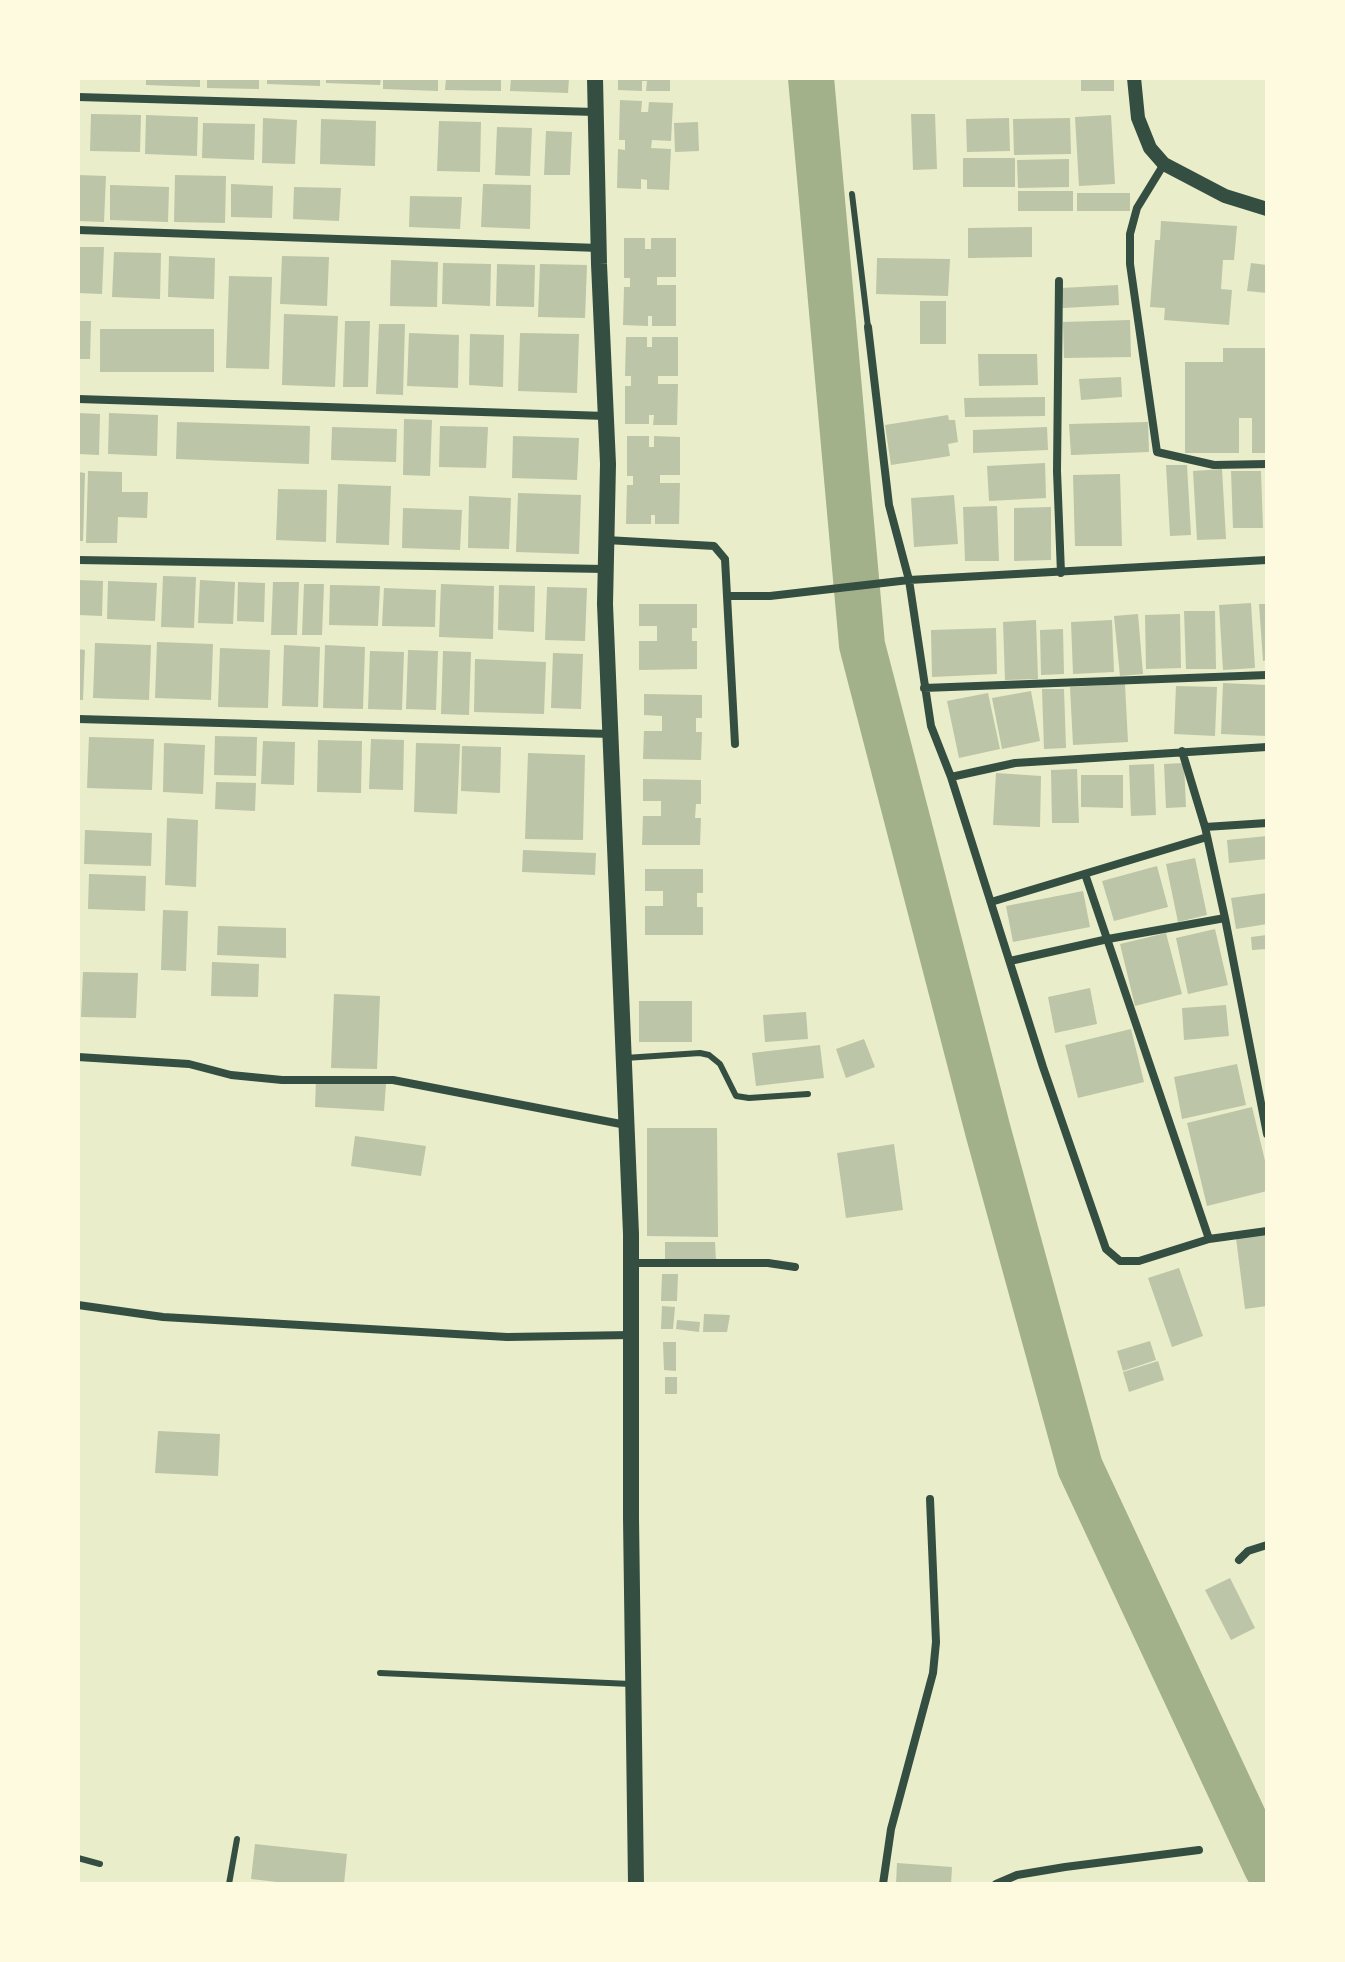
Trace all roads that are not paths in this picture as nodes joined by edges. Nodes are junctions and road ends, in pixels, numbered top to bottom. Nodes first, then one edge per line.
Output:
1 (595, 78) edge
2 (1134, 78) edge
3 (78, 97) edge
4 (595, 112) junction
5 (1164, 164) junction
6 (852, 194) dead end
7 (1267, 209) edge
8 (78, 230) edge
9 (599, 248) junction
10 (1059, 281) dead end
11 (868, 327) joint
12 (78, 399) edge
13 (606, 416) junction
14 (1267, 464) edge
15 (606, 540) junction
16 (78, 560) edge
17 (1267, 560) edge
18 (606, 569) junction
19 (1061, 573) junction
20 (909, 580) junction
21 (729, 596) junction
22 (1267, 675) edge
23 (924, 688) junction
24 (78, 719) edge
25 (611, 734) junction
26 (735, 744) dead end
27 (1267, 747) edge
28 (1182, 751) junction
29 (951, 777) junction
30 (1267, 823) edge
31 (1206, 832) junction
32 (1085, 874) junction
33 (991, 902) junction
34 (1225, 918) junction
35 (1108, 939) junction
36 (1010, 961) junction
37 (78, 1057) edge
38 (625, 1058) junction
39 (808, 1094) dead end
40 (626, 1125) junction
41 (1267, 1134) edge
42 (1267, 1231) edge
43 (1209, 1239) junction
44 (631, 1263) junction
45 (795, 1267) dead end
46 (78, 1305) edge
47 (631, 1335) junction
48 (930, 1499) dead end
49 (1267, 1545) edge
50 (1239, 1560) dead end
51 (380, 1673) dead end
52 (634, 1684) junction
53 (237, 1839) dead end
54 (1199, 1850) dead end
55 (78, 1858) edge
56 (100, 1864) dead end
57 (229, 1884) edge
58 (636, 1884) edge
59 (883, 1884) edge
60 (996, 1884) edge

1 - 4 main road
2 - 5 street
3 - 4 street
4 - 9 main road
5 - 7 street
5 - 14 street
6 - 11 lane
8 - 9 street
9 - 13 main road
10 - 19 street
11 - 20 street
12 - 13 street
13 - 15 main road
15 - 18 main road
15 - 21 street
16 - 18 street
17 - 19 street
18 - 25 main road
19 - 20 street
20 - 21 street
20 - 23 street
21 - 26 street
22 - 23 street
23 - 29 street
24 - 25 street
25 - 38 main road
27 - 28 street
28 - 29 street
28 - 31 street
29 - 33 street
30 - 31 street
31 - 32 street
31 - 34 street
32 - 33 street
32 - 35 street
33 - 36 street
34 - 35 street
34 - 41 street
35 - 36 street
35 - 43 street
36 - 43 street
37 - 40 street
38 - 39 lane
38 - 40 main road
40 - 44 main road
42 - 43 street
44 - 45 street
44 - 47 main road
46 - 47 street
47 - 52 main road
48 - 59 street
49 - 50 street
51 - 52 lane
52 - 58 main road
53 - 57 lane
54 - 60 street
55 - 56 lane

